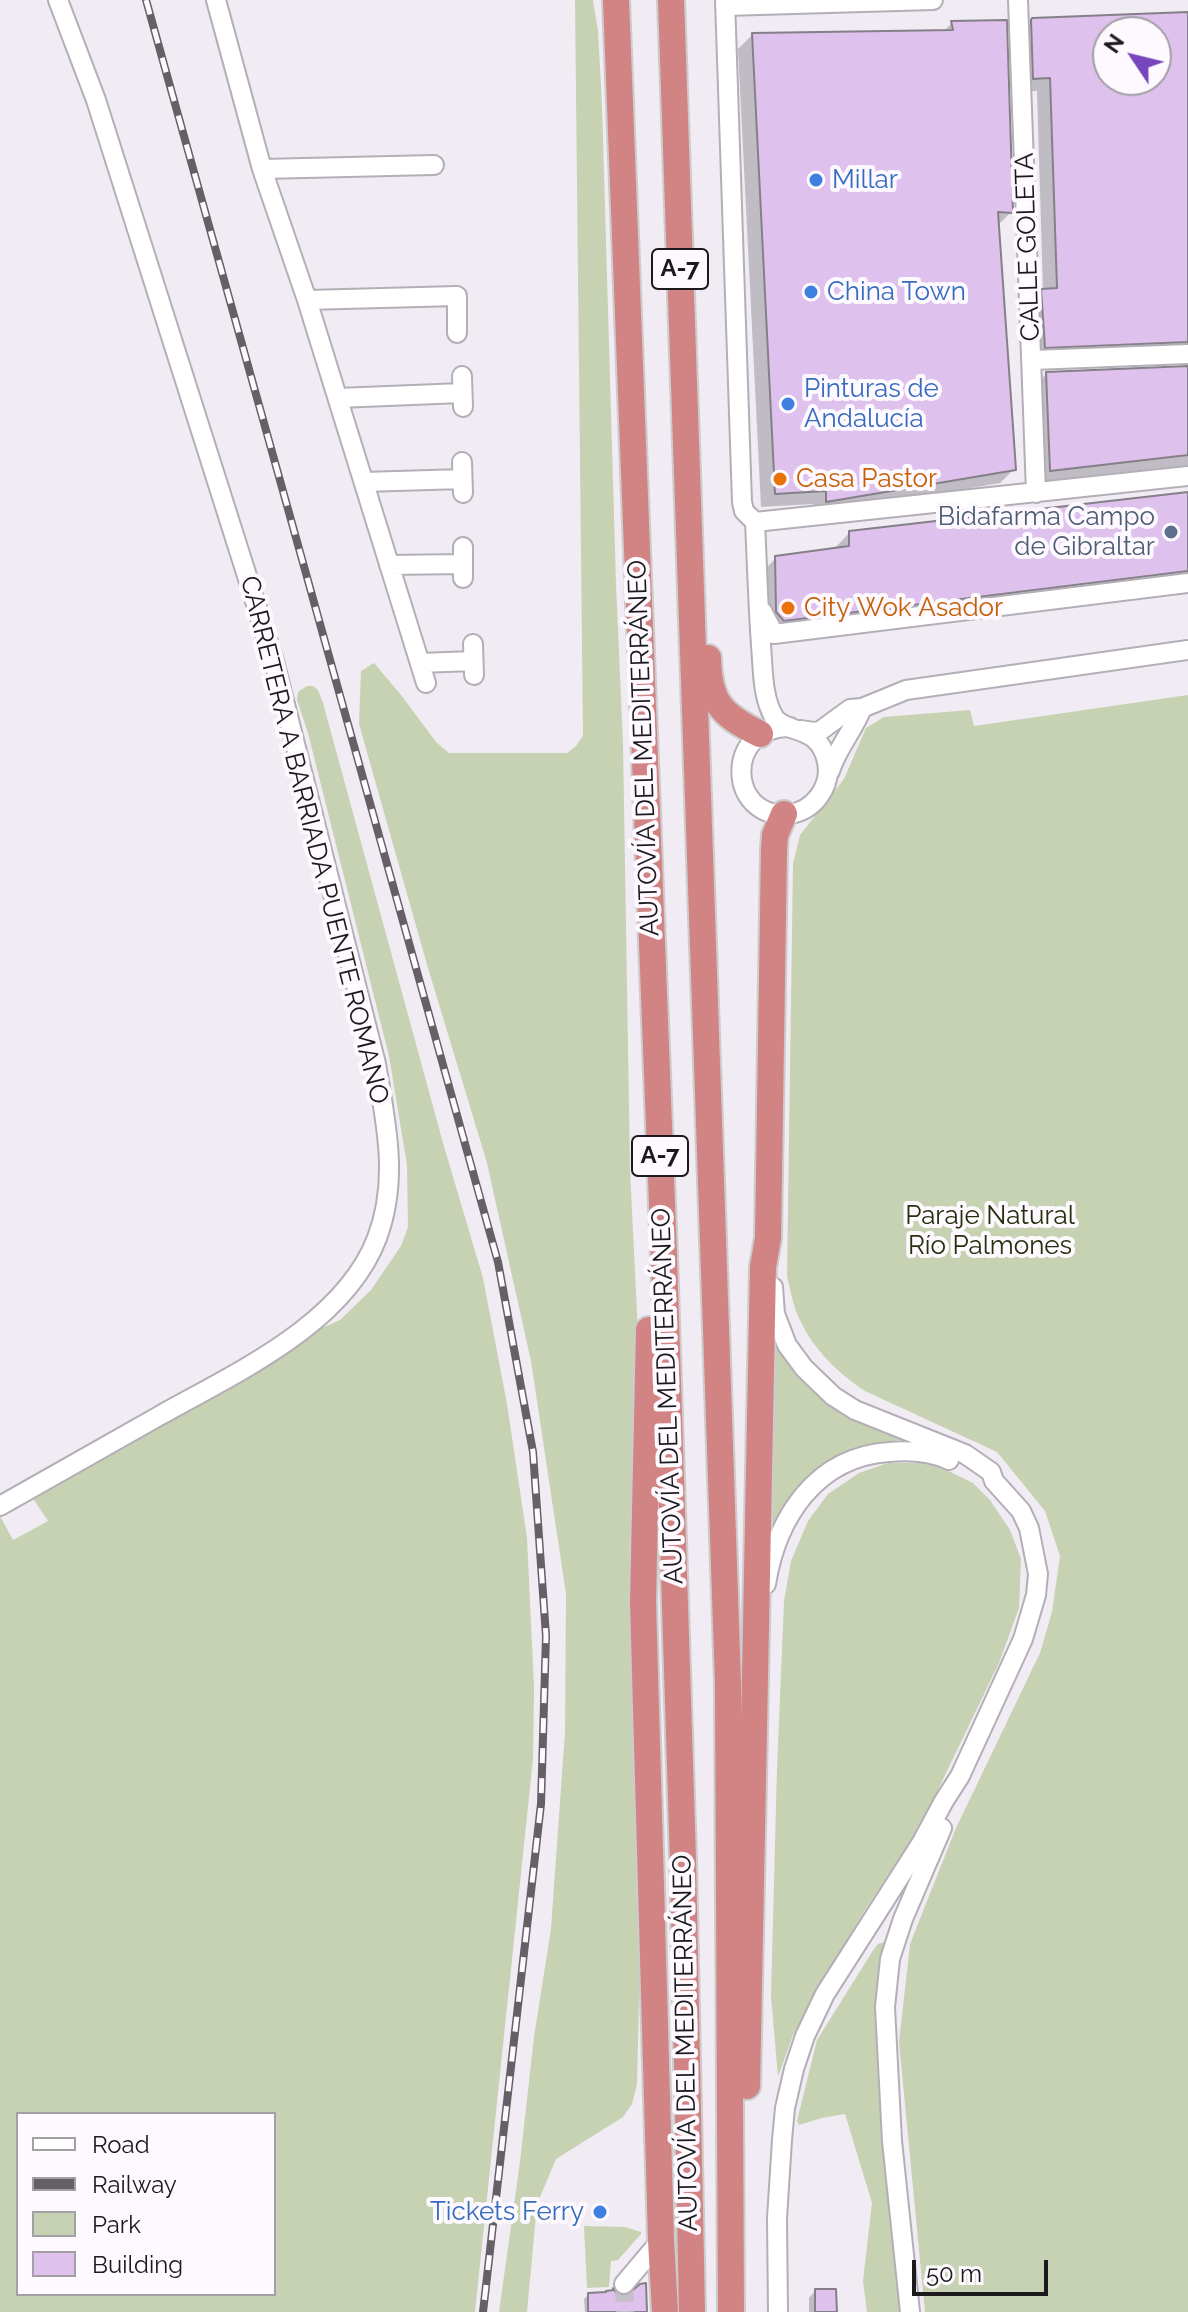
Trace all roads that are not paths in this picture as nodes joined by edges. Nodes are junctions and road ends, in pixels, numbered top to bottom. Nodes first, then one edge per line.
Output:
1 (58, 0) edge
2 (216, 0) edge
3 (616, 0) edge
4 (671, 0) edge
5 (933, 0) edge
6 (1018, 0) edge
7 (725, 3) edge
8 (434, 165) dead end
9 (262, 169) junction
10 (307, 300) junction
11 (457, 333) dead end
12 (1188, 354) edge
13 (1033, 360) junction
14 (462, 392) dead end
15 (338, 398) junction
16 (1188, 476) edge
17 (462, 478) dead end
18 (364, 482) junction
19 (1036, 493) junction
20 (755, 522) junction
21 (689, 538) junction
22 (463, 563) dead end
23 (389, 565) junction
24 (1188, 583) edge
25 (758, 605) junction
26 (1188, 650) edge
27 (473, 660) dead end
28 (420, 663) junction
29 (426, 683) dead end
30 (862, 708) junction
31 (796, 728) junction
32 (760, 734) junction
33 (827, 782) junction
34 (784, 814) junction
35 (768, 1238) junction
36 (664, 1256) junction
37 (994, 1481) junction
38 (0, 1506) edge
39 (755, 1690) junction
40 (960, 1776) junction
41 (661, 2240) junction
42 (624, 2284) tunnel mouth
43 (665, 2312) edge
44 (692, 2312) edge
45 (731, 2312) edge
46 (778, 2312) edge
47 (910, 2312) edge

1 - 38 street, CARRETERA A BARRIADA PUENTE ROMANO
2 - 9 street
3 - 36 highway, AUTOVÍA DEL MEDITERRÁNEO / A-7
4 - 21 highway, AUTOVÍA DEL MEDITERRÁNEO / A-7
5 - 7 street
6 - 13 street, CALLE GOLETA
7 - 20 street
8 - 9 street
9 - 10 street
10 - 11 street
10 - 15 street
12 - 13 street
13 - 19 street, CALLE GOLETA
14 - 15 street
15 - 18 street
16 - 19 street
17 - 18 street
18 - 23 street
19 - 20 street
20 - 25 street
21 - 32 highway
21 - 45 highway, AUTOVÍA DEL MEDITERRÁNEO / A-7
22 - 23 street
23 - 28 street
24 - 25 street
25 - 31 street
26 - 30 street
27 - 28 street
28 - 29 street
30 - 31 street
30 - 33 street
31 - 32 street
31 - 33 street
32 - 34 street
33 - 34 street
34 - 35 highway
35 - 37 street
35 - 39 highway
36 - 41 highway
36 - 44 highway, AUTOVÍA DEL MEDITERRÁNEO / A-7
37 - 39 street
37 - 40 street
39 - 45 highway
40 - 46 street
40 - 47 street
41 - 42 street
41 - 43 highway

